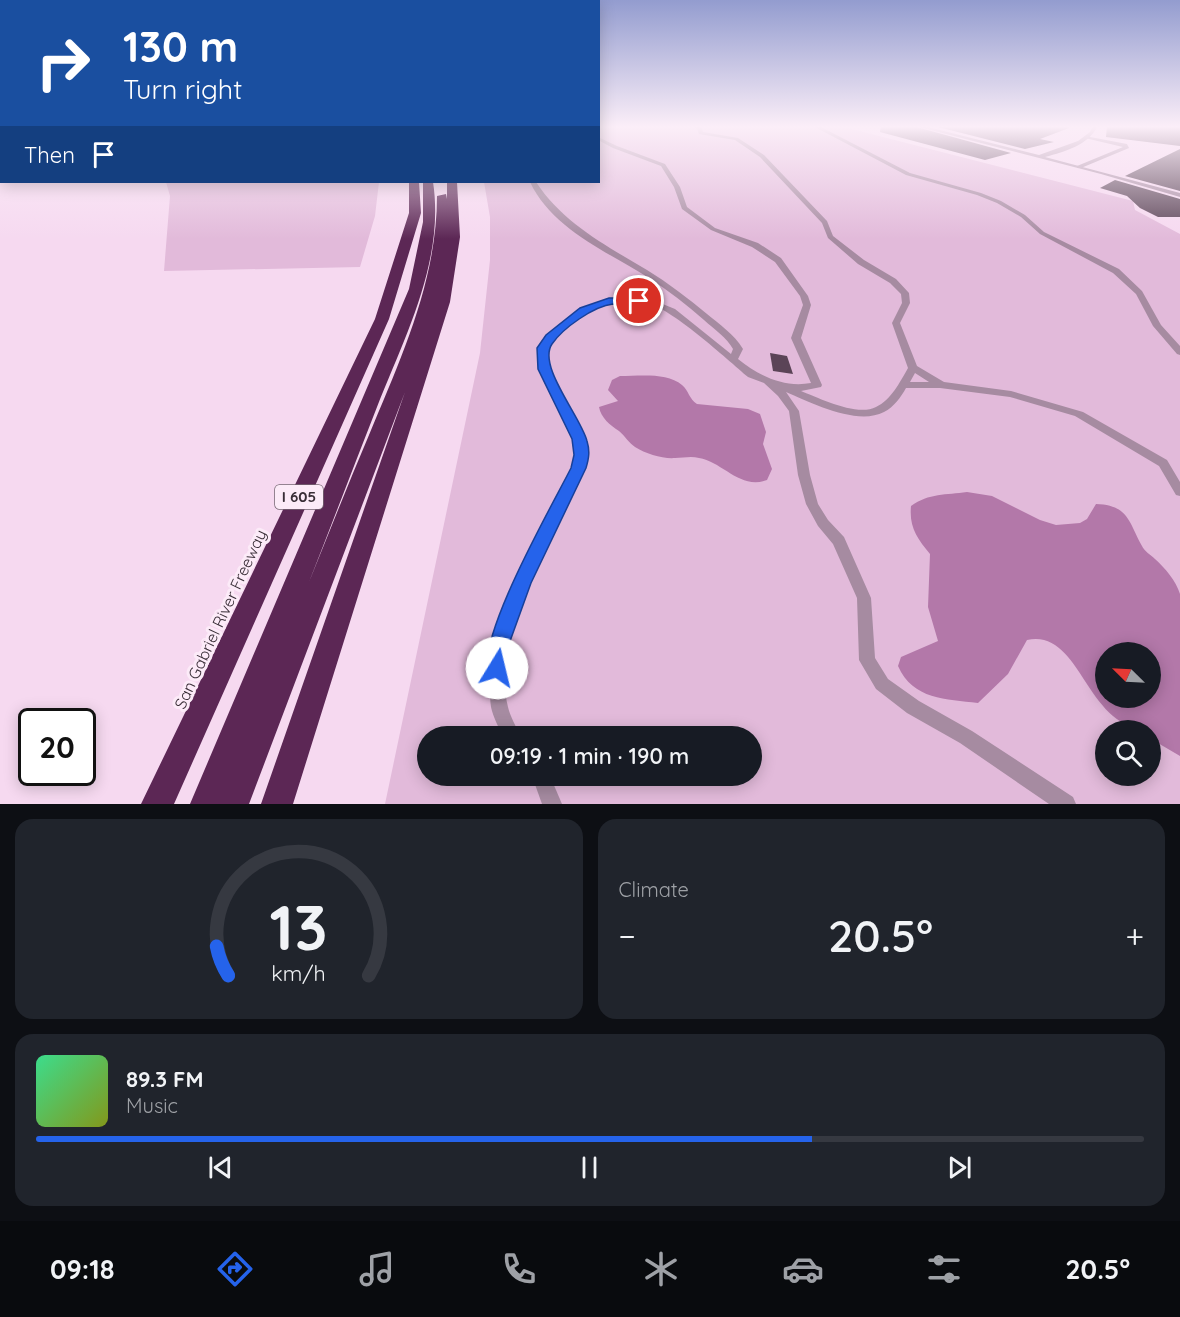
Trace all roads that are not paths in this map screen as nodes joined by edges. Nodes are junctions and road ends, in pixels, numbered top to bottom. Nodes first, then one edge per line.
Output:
1 (659, 164) edge
2 (769, 164) edge
3 (888, 164) edge
4 (1065, 164) edge
5 (1088, 164) edge
6 (1079, 167) junction
7 (414, 183) edge
8 (429, 183) edge
9 (440, 183) edge
10 (452, 183) edge
11 (534, 183) edge
12 (1180, 195) edge
13 (628, 292) dead end
14 (651, 303) junction
15 (1180, 352) edge
16 (734, 359) junction
17 (913, 368) junction
18 (768, 382) junction
19 (904, 385) junction
20 (941, 385) junction
21 (1163, 463) junction
22 (1180, 477) edge
23 (1180, 492) edge
24 (504, 726) edge
25 (545, 786) edge
26 (157, 804) edge
27 (206, 804) edge
28 (233, 804) edge
29 (277, 804) edge
30 (552, 804) edge
31 (1066, 804) edge

1 - 18 lane
2 - 17 lane
3 - 15 lane
4 - 6 street
5 - 6 lane
6 - 12 street
7 - 26 highway, San Gabriel River Freeway / I 605
8 - 27 highway
9 - 28 highway
10 - 29 highway
11 - 16 lane
13 - 14 lane
14 - 16 lane
14 - 24 lane
16 - 18 lane
17 - 19 lane
17 - 20 lane
18 - 19 lane
18 - 31 lane
19 - 20 lane
20 - 21 lane
21 - 22 lane
21 - 23 lane
25 - 30 lane

